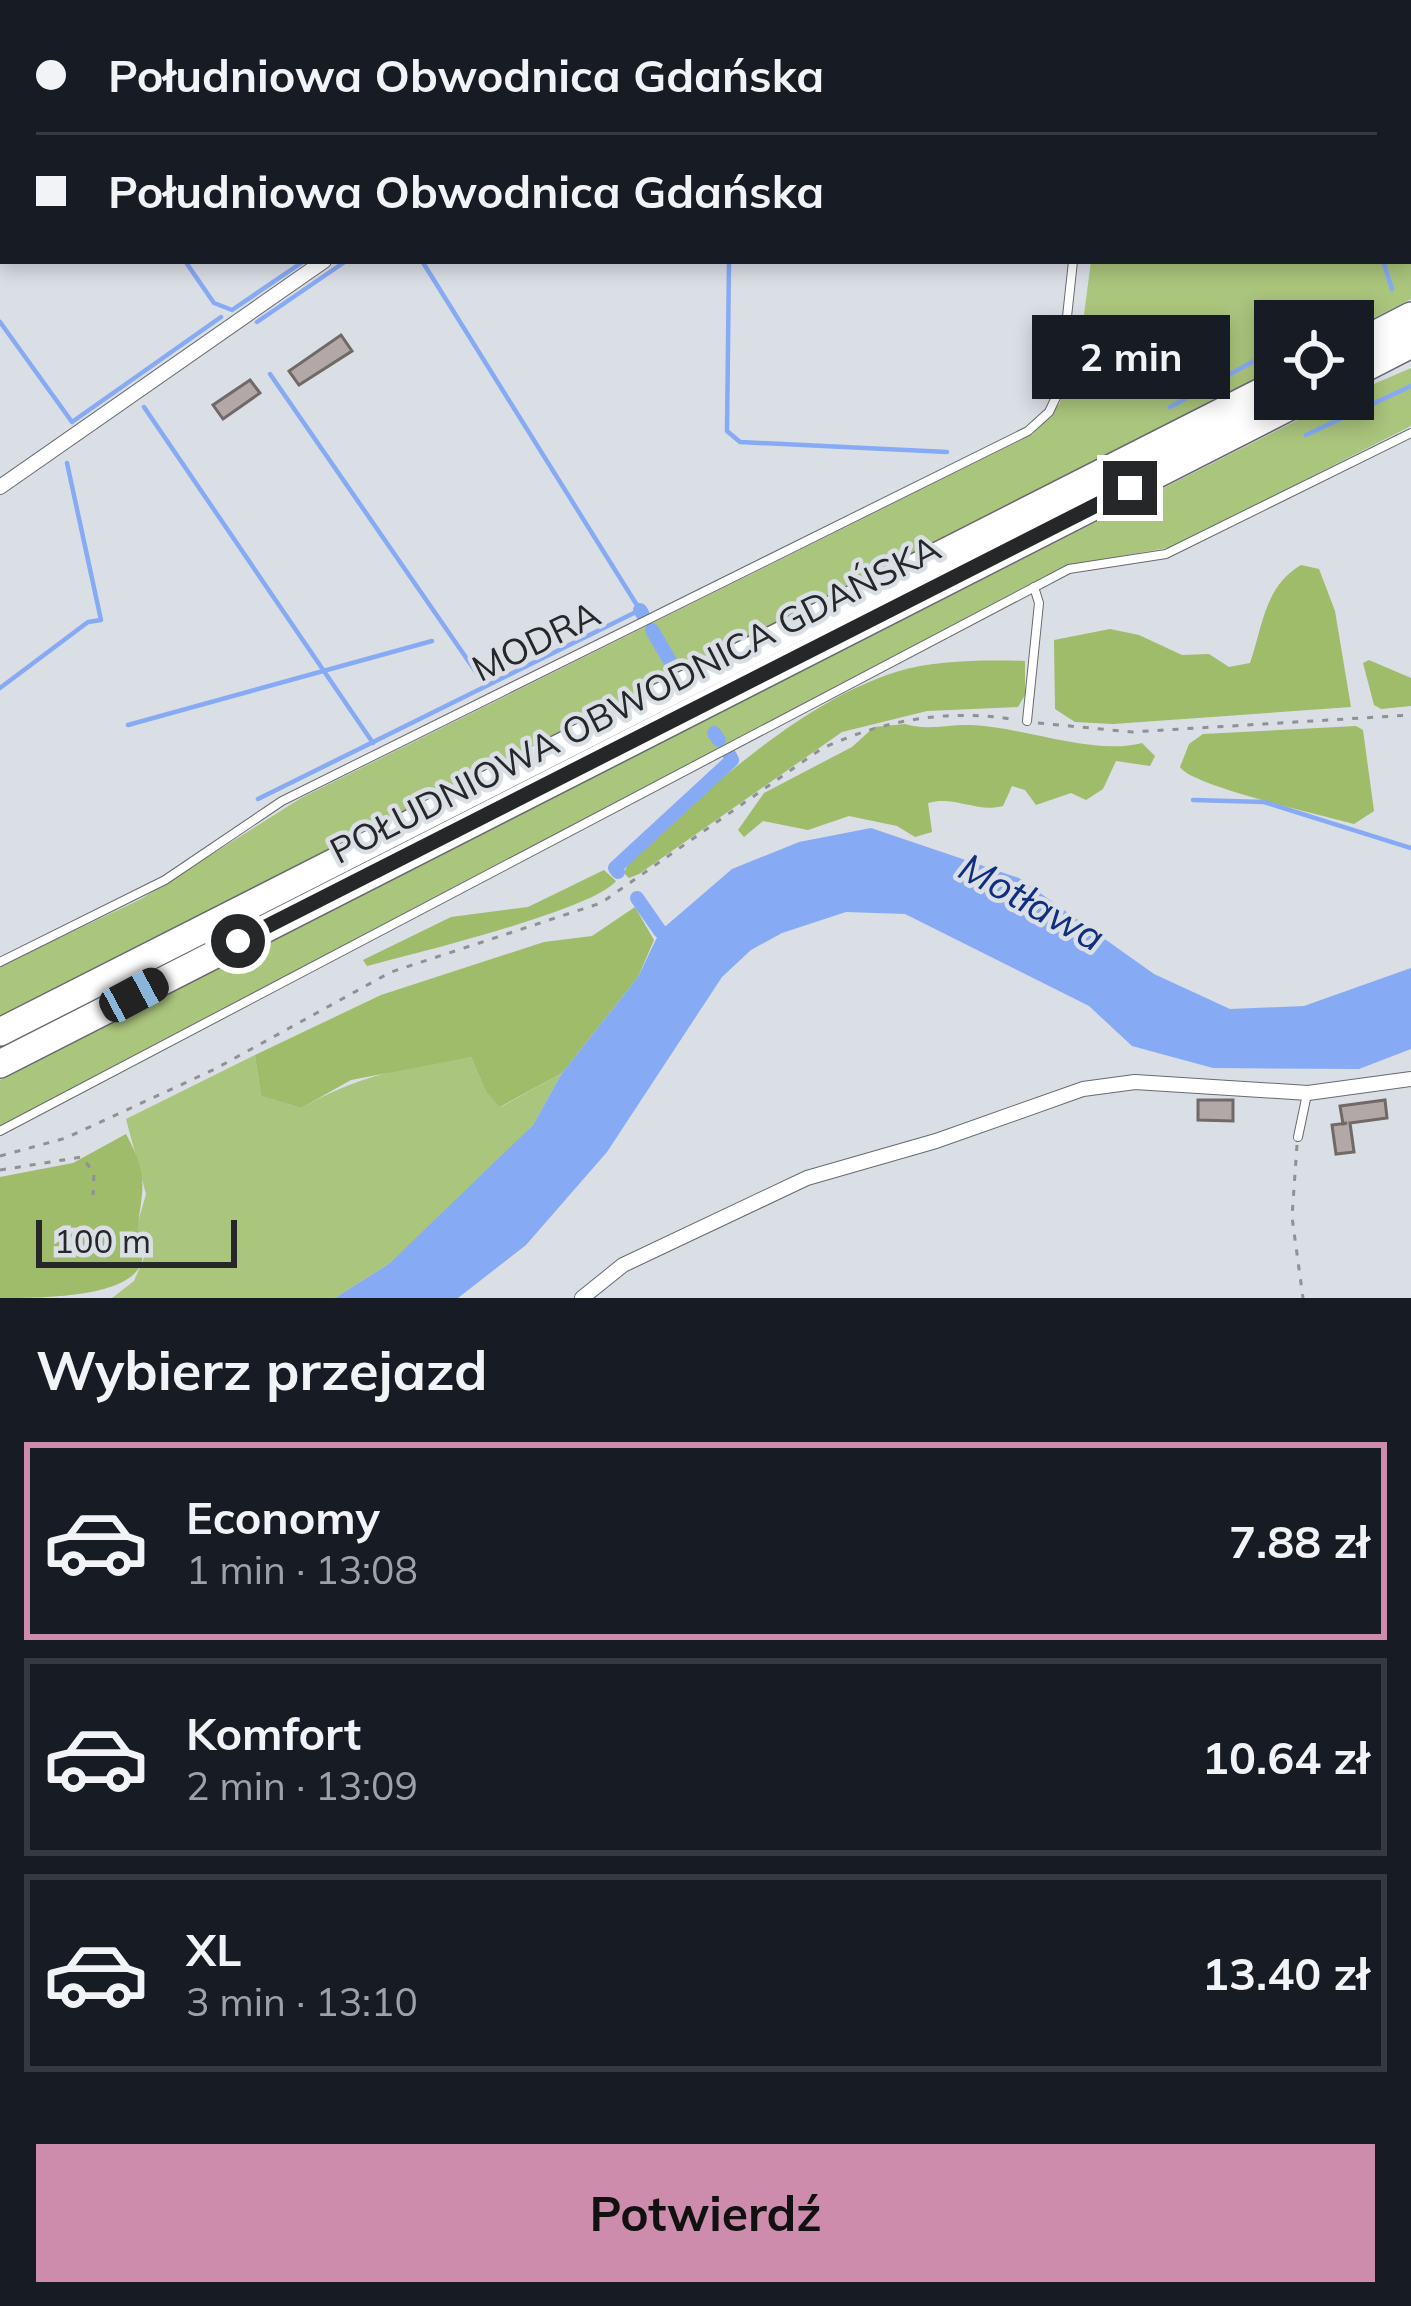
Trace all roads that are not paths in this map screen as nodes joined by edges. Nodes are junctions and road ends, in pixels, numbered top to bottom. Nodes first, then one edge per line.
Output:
1 (320, 264) edge
2 (1073, 264) edge
3 (1411, 316) edge
4 (1374, 335) edge
5 (1411, 344) edge
6 (1411, 362) edge
7 (1374, 363) edge
8 (1374, 378) edge
9 (1254, 417) edge
10 (1411, 433) edge
11 (0, 487) edge
12 (1034, 587) junction
13 (1027, 721) road end
14 (512, 788) junction
15 (442, 822) dead end
16 (406, 840) dead end
17 (334, 878) junction
18 (0, 962) edge
19 (0, 1032) edge
20 (0, 1064) edge
21 (1411, 1079) edge
22 (1308, 1093) junction
23 (0, 1131) edge
24 (1298, 1137) road end
25 (582, 1298) edge

1 - 11 street
2 - 18 lane, MODRA
3 - 4 highway
5 - 7 highway
6 - 8 highway
9 - 14 highway, POŁUDNIOWA OBWODNICA GDAŃSKA
10 - 12 lane
12 - 13 lane
12 - 23 lane
14 - 15 lane
14 - 17 highway, POŁUDNIOWA OBWODNICA GDAŃSKA
16 - 17 lane
17 - 19 highway, POŁUDNIOWA OBWODNICA GDAŃSKA
17 - 20 highway, POŁUDNIOWA OBWODNICA GDAŃSKA
21 - 22 street
22 - 24 lane
22 - 25 street

